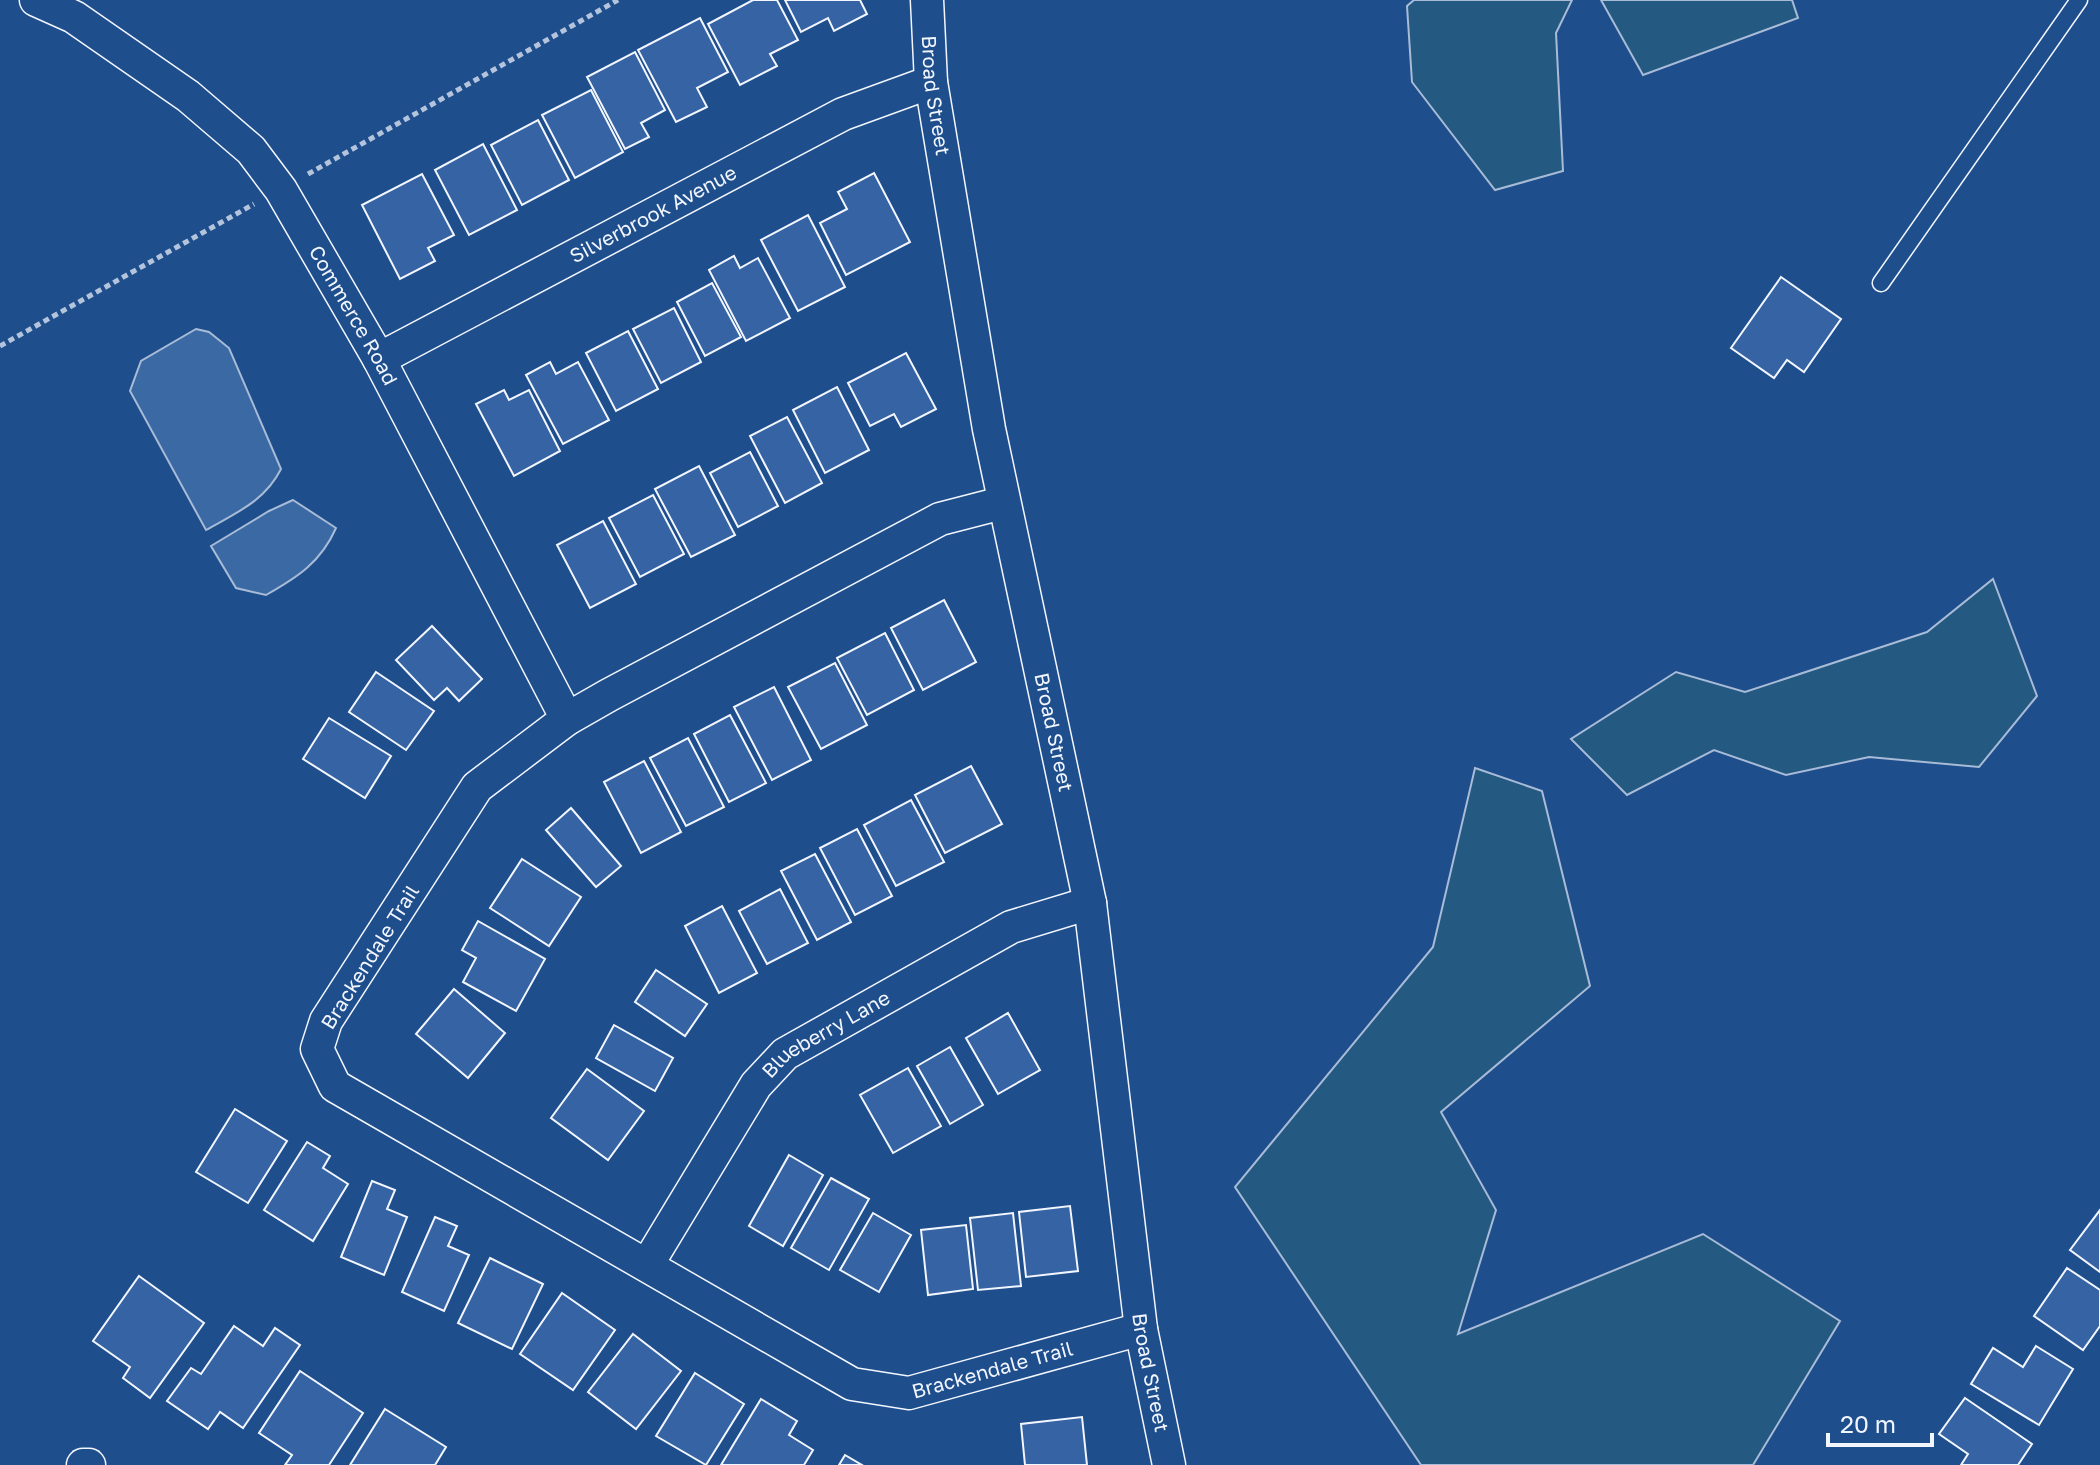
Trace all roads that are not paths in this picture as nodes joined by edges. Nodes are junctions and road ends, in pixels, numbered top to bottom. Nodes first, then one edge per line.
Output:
1 (36, 0) edge
2 (927, 0) edge
3 (2079, 0) edge
4 (931, 82) junction
5 (1881, 283) dead end
6 (379, 359) junction
7 (1002, 503) junction
8 (567, 719) junction
9 (1090, 903) junction
10 (647, 1265) junction
11 (1141, 1329) junction
12 (1169, 1465) edge

1 - 6 street, Commerce Road
2 - 4 street, Broad Street
3 - 5 lane
4 - 6 street, Silverbrook Avenue
4 - 7 street, Broad Street
6 - 8 street, Commerce Road
7 - 8 street, Brackendale Trail
7 - 9 street, Broad Street
8 - 10 street, Brackendale Trail
9 - 10 street, Blueberry Lane
9 - 11 street, Broad Street
10 - 11 street, Brackendale Trail
11 - 12 street, Broad Street

